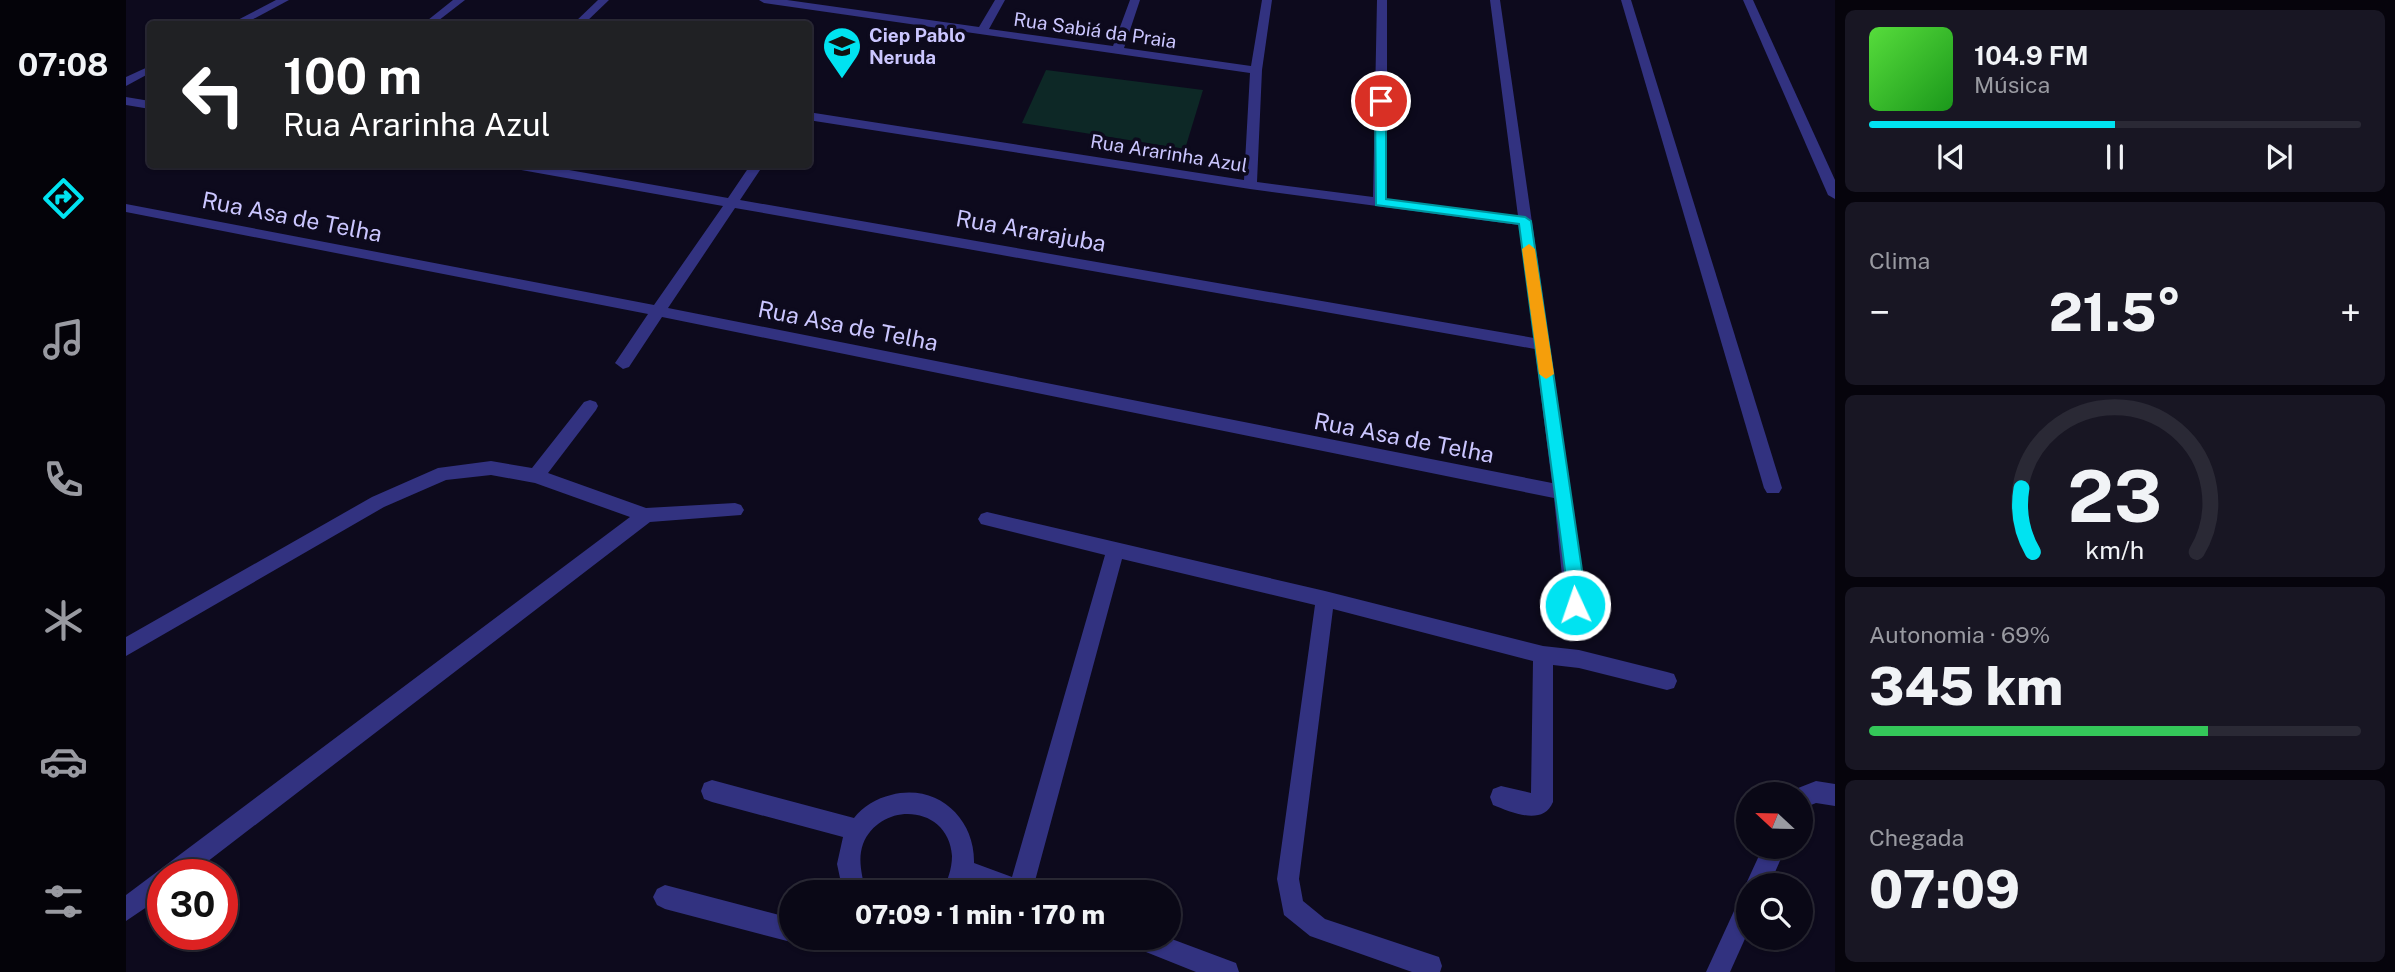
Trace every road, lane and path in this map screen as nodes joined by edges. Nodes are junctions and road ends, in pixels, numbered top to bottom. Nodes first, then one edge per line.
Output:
1 (284, 0) edge
2 (460, 0) edge
3 (604, 0) edge
4 (764, 0) edge
5 (869, 0) edge
6 (1000, 0) edge
7 (1135, 0) edge
8 (1267, 0) edge
9 (1382, 0) edge
10 (1495, 0) edge
11 (1626, 0) edge
12 (1748, 0) edge
13 (860, 13) junction
14 (242, 21) edge
15 (432, 21) edge
16 (581, 21) edge
17 (982, 32) junction
18 (1117, 50) junction
19 (1256, 70) junction
20 (147, 71) edge
21 (126, 82) edge
22 (126, 101) edge
23 (147, 104) edge
24 (812, 117) edge
25 (534, 168) edge
26 (755, 168) edge
27 (1250, 185) junction
28 (1835, 195) edge
29 (733, 201) junction
30 (1380, 202) junction
31 (126, 208) edge
32 (1525, 221) junction
33 (657, 311) junction
34 (1542, 345) junction
35 (623, 363) dead end
36 (590, 405) dead end
37 (536, 476) junction
38 (1773, 488) dead end
39 (1560, 492) junction
40 (735, 510) dead end
41 (646, 515) junction
42 (987, 519) dead end
43 (1115, 550) junction
44 (1325, 599) junction
45 (1575, 605) dead end
46 (126, 647) edge
47 (1543, 655) junction
48 (1667, 681) dead end
49 (712, 791) dead end
50 (1813, 793) edge
51 (1835, 795) edge
52 (1501, 797) dead end
53 (857, 830) junction
54 (191, 859) edge
55 (963, 870) junction
56 (850, 880) edge
57 (959, 880) edge
58 (989, 880) edge
59 (1023, 880) edge
60 (147, 893) edge
61 (665, 897) dead end
62 (126, 909) edge
63 (779, 927) edge
64 (1736, 932) edge
65 (1170, 950) edge
66 (1430, 966) dead end
67 (1227, 972) edge
68 (1718, 972) edge

1 - 14 street
2 - 15 street
3 - 16 street
4 - 13 street, Rua Sabiá da Praia
5 - 13 street
6 - 17 street
7 - 18 street
8 - 19 street
9 - 30 street
10 - 32 street
11 - 38 street
12 - 28 street
13 - 17 street, Rua Sabiá da Praia
17 - 18 street, Rua Sabiá da Praia
18 - 19 street, Rua Sabiá da Praia
19 - 27 street
20 - 21 street
22 - 23 street
24 - 27 street, Rua Ararinha Azul
25 - 29 street, Rua Ararajuba
26 - 29 street
27 - 30 street, Rua Ararinha Azul
29 - 33 street
29 - 34 street, Rua Ararajuba
30 - 32 street, Rua Ararinha Azul
31 - 33 street, Rua Asa de Telha
32 - 34 street
33 - 35 street
33 - 39 street, Rua Asa de Telha
34 - 39 street
36 - 37 street
37 - 41 street
37 - 46 street
39 - 45 street
40 - 41 street
41 - 54 street
42 - 43 street
43 - 44 street
43 - 59 street
44 - 47 street
44 - 66 street
47 - 48 street
47 - 52 street
49 - 53 street
50 - 51 street
53 - 55 street
53 - 56 street
55 - 57 street
55 - 58 street
60 - 62 street
61 - 63 street
64 - 68 street
65 - 67 street

